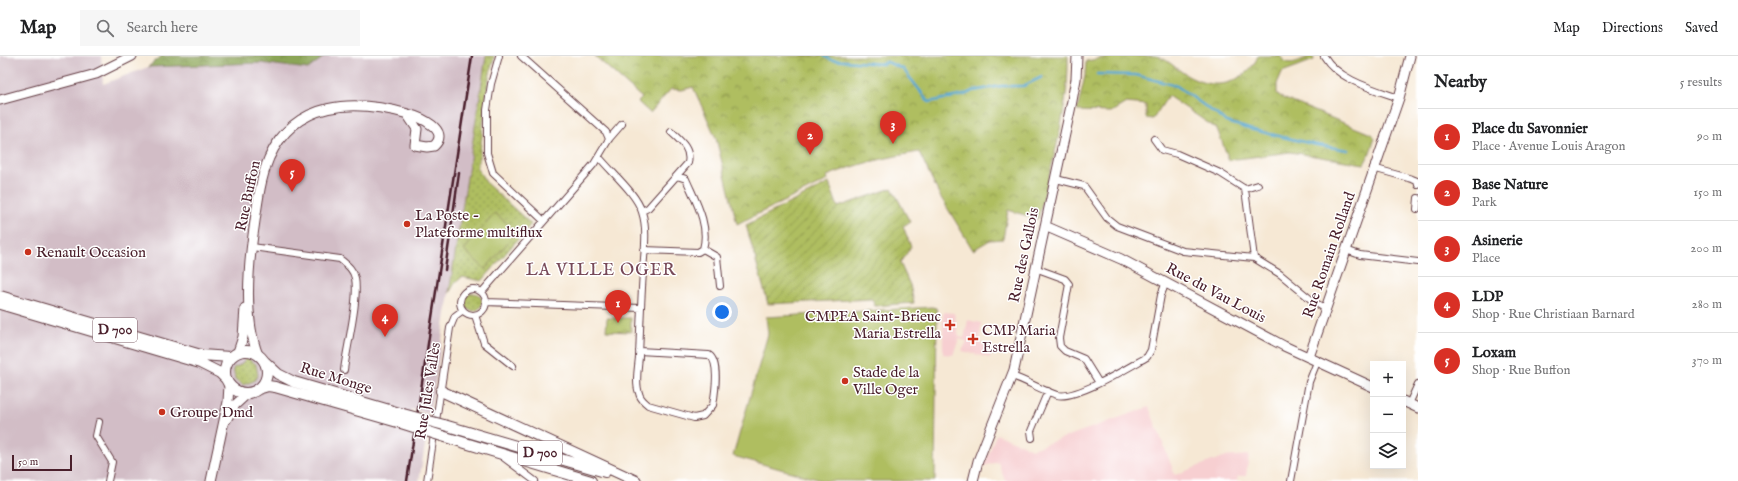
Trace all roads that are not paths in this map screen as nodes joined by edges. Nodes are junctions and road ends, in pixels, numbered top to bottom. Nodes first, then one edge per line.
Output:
1 (132, 56) edge
2 (499, 56) edge
3 (521, 56) edge
4 (1077, 56) edge
5 (1324, 56) edge
6 (1410, 56) edge
7 (1399, 98) junction
8 (0, 100) edge
9 (407, 114) dead end
10 (622, 124) dead end
11 (671, 132) dead end
12 (609, 139) junction
13 (1154, 139) dead end
14 (599, 157) junction
15 (1375, 164) junction
16 (677, 176) junction
17 (1056, 179) junction
18 (1258, 185) dead end
19 (1418, 185) edge
20 (1245, 190) junction
21 (1418, 198) edge
22 (1416, 210) dead end
23 (642, 211) junction
24 (544, 221) junction
25 (1044, 226) junction
26 (252, 247) junction
27 (703, 249) junction
28 (644, 250) junction
29 (1346, 250) junction
30 (1254, 258) junction
31 (1418, 262) edge
32 (1035, 268) junction
33 (249, 279) junction
34 (1166, 282) junction
35 (720, 286) dead end
36 (482, 292) junction
37 (0, 296) edge
38 (486, 302) junction
39 (0, 304) edge
40 (641, 308) junction
41 (1326, 309) junction
42 (463, 310) junction
43 (475, 315) junction
44 (639, 351) junction
45 (234, 355) junction
46 (1308, 357) junction
47 (261, 358) junction
48 (1317, 362) junction
49 (513, 366) dead end
50 (344, 370) dead end
51 (1012, 376) junction
52 (227, 382) junction
53 (1099, 383) junction
54 (1418, 384) edge
55 (1370, 386) edge
56 (258, 389) junction
57 (441, 390) junction
58 (1048, 391) junction
59 (248, 393) junction
60 (1406, 402) edge
61 (1418, 408) edge
62 (402, 418) junction
63 (99, 422) dead end
64 (222, 426) junction
65 (1032, 438) dead end
66 (497, 452) junction
67 (108, 481) edge
68 (212, 481) edge
69 (427, 481) edge
70 (535, 481) edge
71 (591, 481) edge
72 (636, 481) edge
73 (972, 481) edge
74 (1291, 481) edge

1 - 8 street
2 - 24 street
3 - 12 street
4 - 17 street, Rue des Gallois
5 - 7 street
6 - 7 street, Rue Romain Rolland
7 - 15 street, Rue Romain Rolland
9 - 26 street, Rue Buffon
10 - 12 street
11 - 16 street
12 - 14 street
13 - 20 street
14 - 23 street
14 - 24 street
15 - 19 street
15 - 29 street, Rue Romain Rolland
16 - 23 street
16 - 27 street
17 - 25 street, Rue des Gallois
17 - 30 street
18 - 20 street
20 - 30 street
21 - 22 street
23 - 28 street
24 - 36 street
25 - 32 street, Rue des Gallois
25 - 34 street, Rue du Vau Louis
26 - 33 street, Rue Buffon
26 - 50 street
27 - 28 street
27 - 35 street
28 - 40 street
29 - 31 street
29 - 41 street, Rue Romain Rolland
30 - 41 street
32 - 51 street, Rue des Gallois
32 - 53 street
33 - 45 street, Rue Buffon
33 - 47 street, Rue Buffon
34 - 46 street, Rue du Vau Louis
34 - 53 street
36 - 38 street
36 - 42 street
37 - 45 main road, D 700
38 - 40 street
38 - 43 street
39 - 52 main road, D 700
40 - 44 street
41 - 46 street, Rue Romain Rolland
42 - 43 street
42 - 57 street, Rue Jules Vallès
43 - 49 street
44 - 44 street
45 - 47 main road
45 - 52 main road
46 - 48 street, Rue du Vau Louis
47 - 56 main road
47 - 62 main road, Rue Monge / D 700
48 - 55 street, Rue du Vau Louis
48 - 74 street
51 - 58 street
51 - 73 street, Rue des Gallois
52 - 59 main road
52 - 64 street
53 - 58 street
54 - 60 street
56 - 59 main road
56 - 62 main road, Rue Monge / D 700
57 - 69 street, Rue Jules Vallès
57 - 72 main road
58 - 65 street
59 - 64 street
60 - 61 street
62 - 66 main road, D 700, bridge
62 - 72 main road, D 700, bridge
63 - 67 street
64 - 68 street
66 - 70 street
66 - 71 main road, D 700

